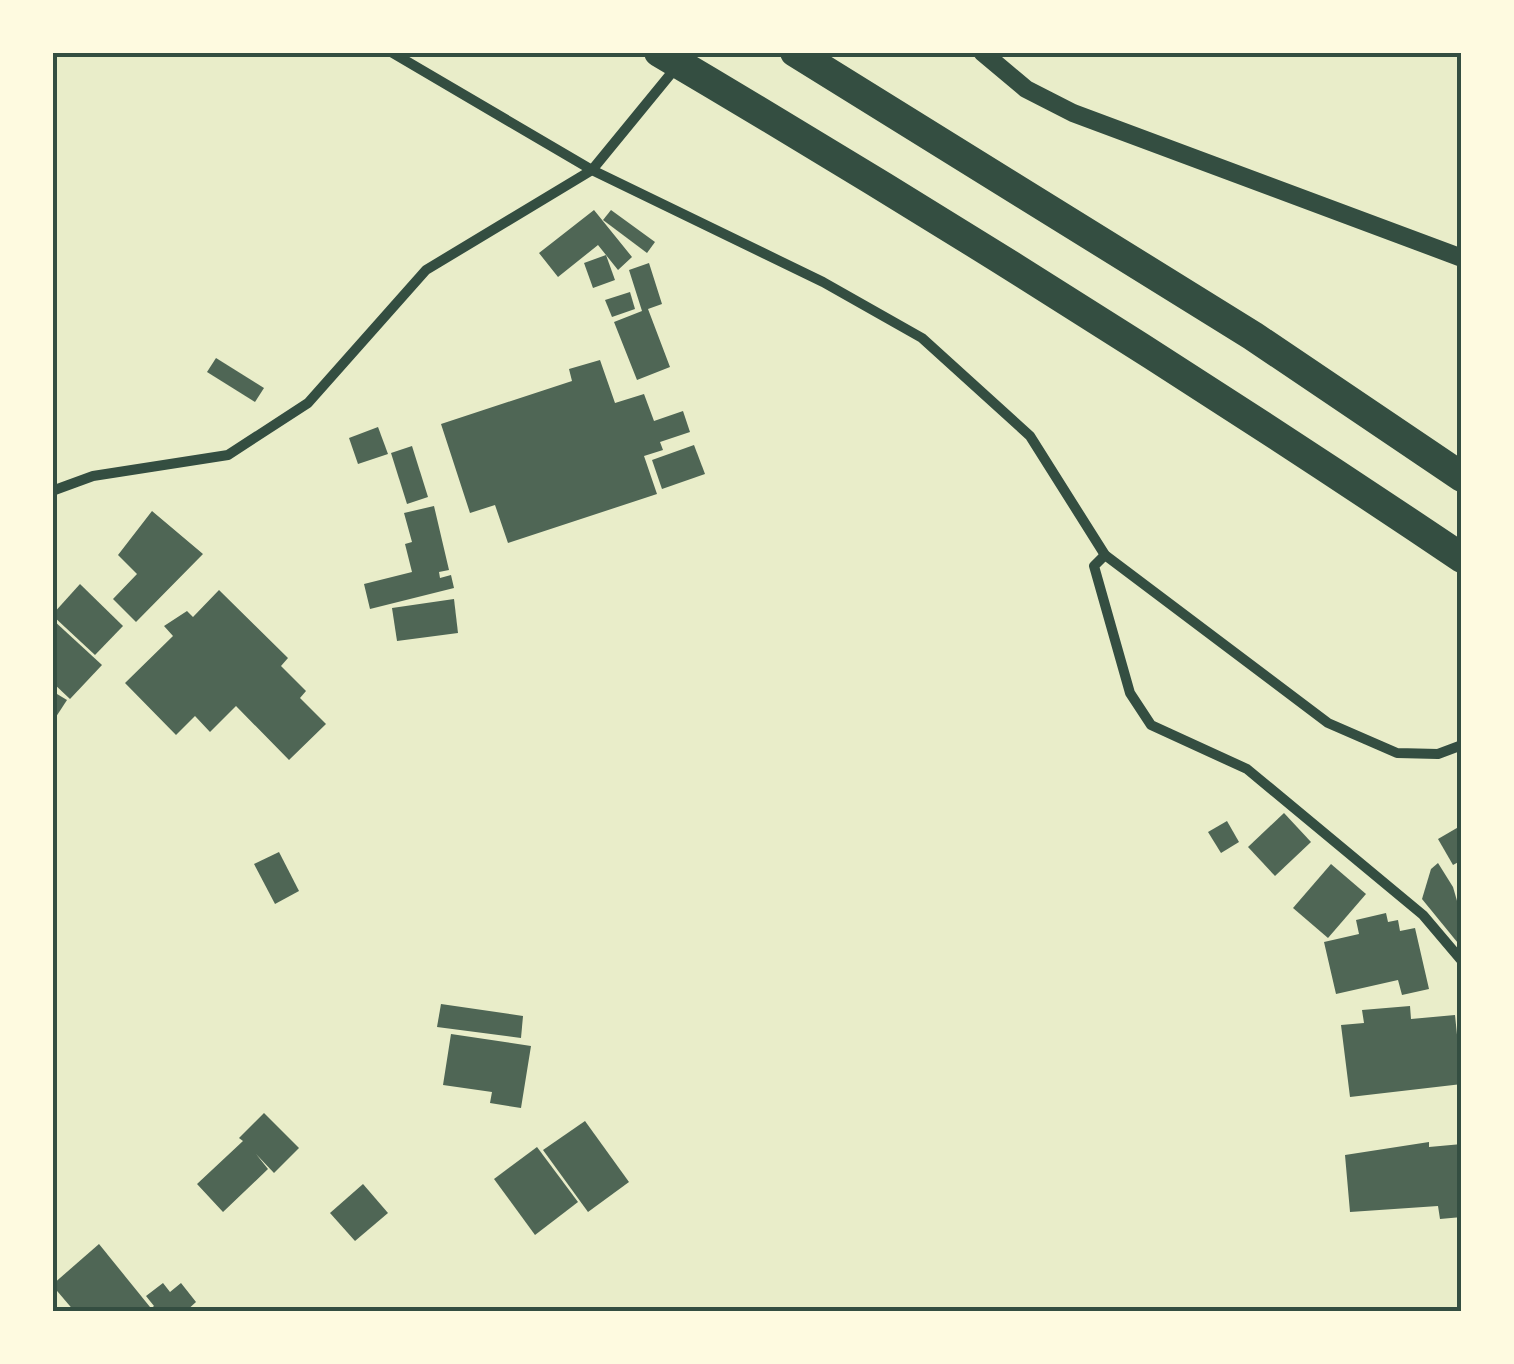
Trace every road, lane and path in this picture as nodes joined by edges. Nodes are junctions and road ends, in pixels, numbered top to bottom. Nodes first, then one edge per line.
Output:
1 (391, 52) edge
2 (660, 52) edge
3 (688, 52) edge
4 (795, 52) edge
5 (982, 52) edge
6 (592, 170) junction
7 (1462, 258) edge
8 (1462, 477) edge
9 (52, 490) edge
10 (1104, 555) junction
11 (1462, 558) edge
12 (1462, 745) edge
13 (1462, 962) edge

1 - 6 street
2 - 11 highway
3 - 6 street
4 - 8 highway
5 - 7 street
6 - 9 street
6 - 10 street
10 - 12 street
10 - 13 street

